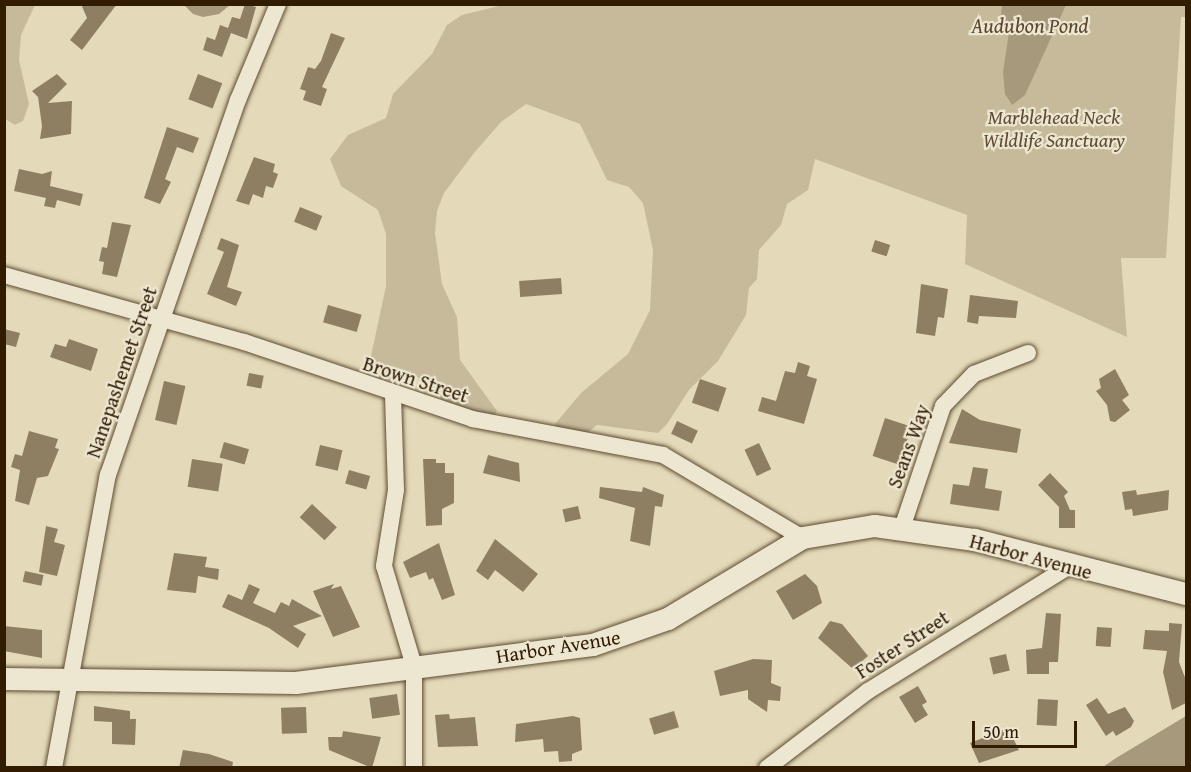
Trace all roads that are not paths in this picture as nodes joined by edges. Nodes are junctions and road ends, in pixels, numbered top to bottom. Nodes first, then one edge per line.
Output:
1 (278, 4) edge
2 (4, 275) edge
3 (164, 320) junction
4 (1028, 352) dead end
5 (393, 395) junction
6 (902, 528) junction
7 (803, 538) junction
8 (1068, 567) junction
9 (1186, 594) edge
10 (414, 666) junction
11 (4, 679) edge
12 (68, 679) junction
13 (54, 768) edge
14 (414, 768) edge
15 (768, 768) edge

1 - 3 street, Nanepashemet Street
2 - 3 street, Brown Street
3 - 5 street, Brown Street
3 - 12 street, Nanepashemet Street
4 - 6 street, Seans Way
5 - 7 street, Brown Street
5 - 10 street
6 - 7 main road, Harbor Avenue
6 - 8 main road, Harbor Avenue
7 - 10 main road, Harbor Avenue
8 - 9 main road, Harbor Avenue
8 - 15 street, Foster Street
10 - 12 main road, Harbor Avenue
10 - 14 street
11 - 12 main road, Harbor Avenue
12 - 13 street, Nanepashemet Street

